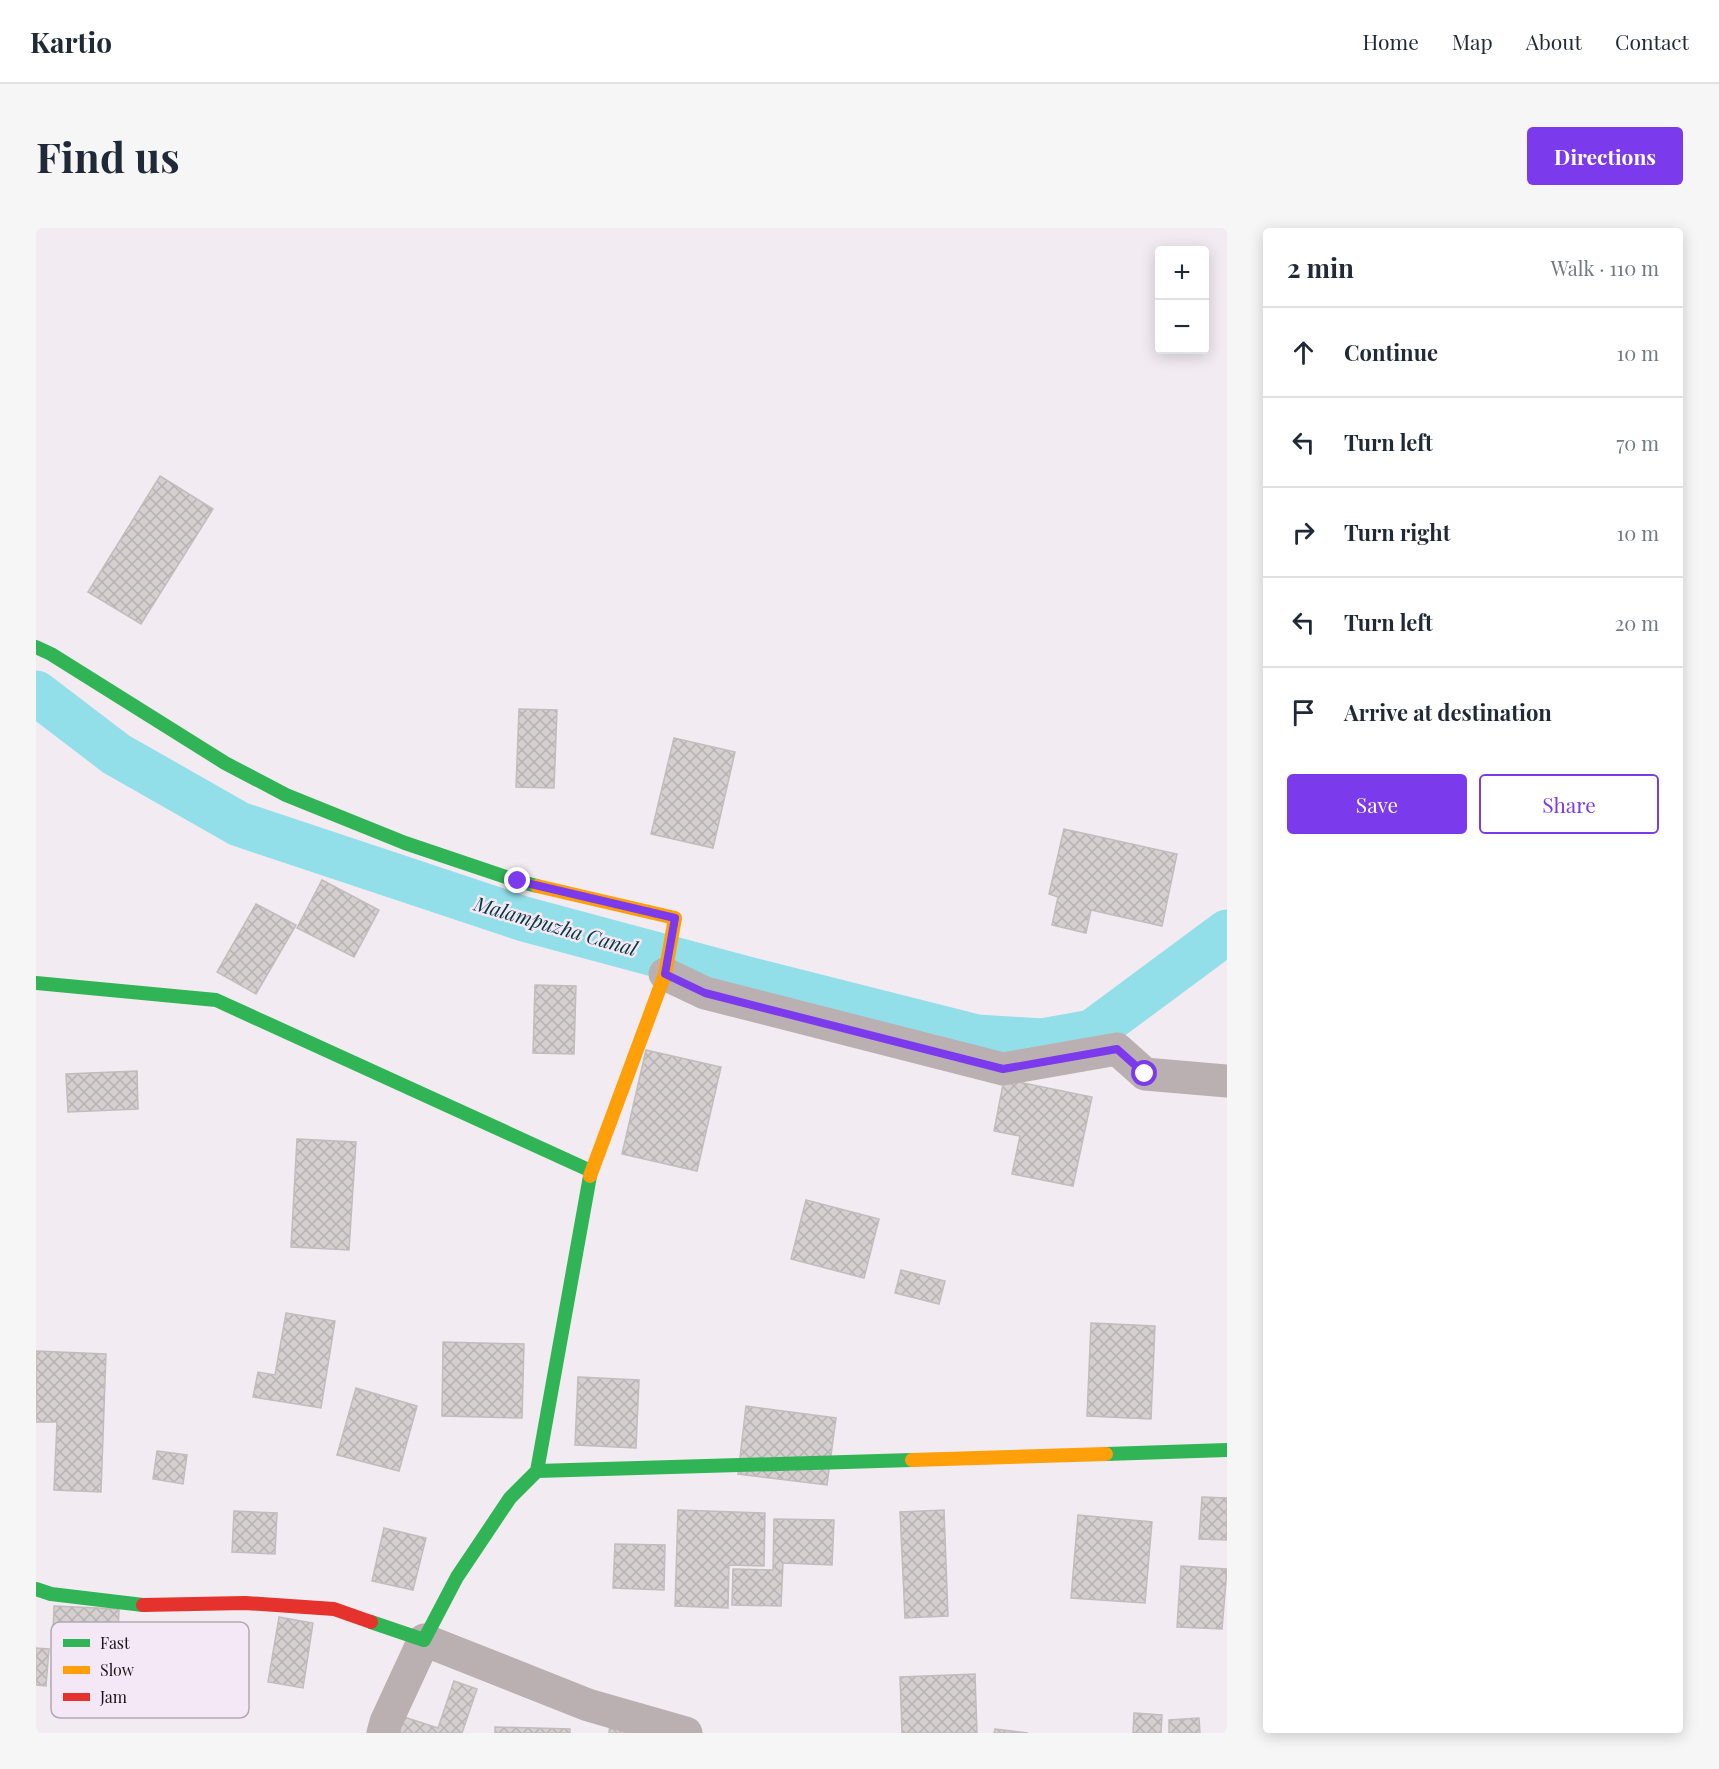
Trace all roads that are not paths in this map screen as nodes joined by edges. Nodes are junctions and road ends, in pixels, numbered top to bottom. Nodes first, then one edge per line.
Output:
1 (36, 647) edge
2 (665, 974) junction
3 (36, 983) edge
4 (1227, 1081) edge
5 (591, 1171) junction
6 (1227, 1450) edge
7 (537, 1471) junction
8 (36, 1588) edge
9 (424, 1640) junction
10 (383, 1733) edge
11 (686, 1733) edge

1 - 2 street
2 - 4 street
2 - 5 street
3 - 5 street
5 - 7 street
6 - 7 street
7 - 9 street
8 - 9 street
9 - 10 street
9 - 11 street

